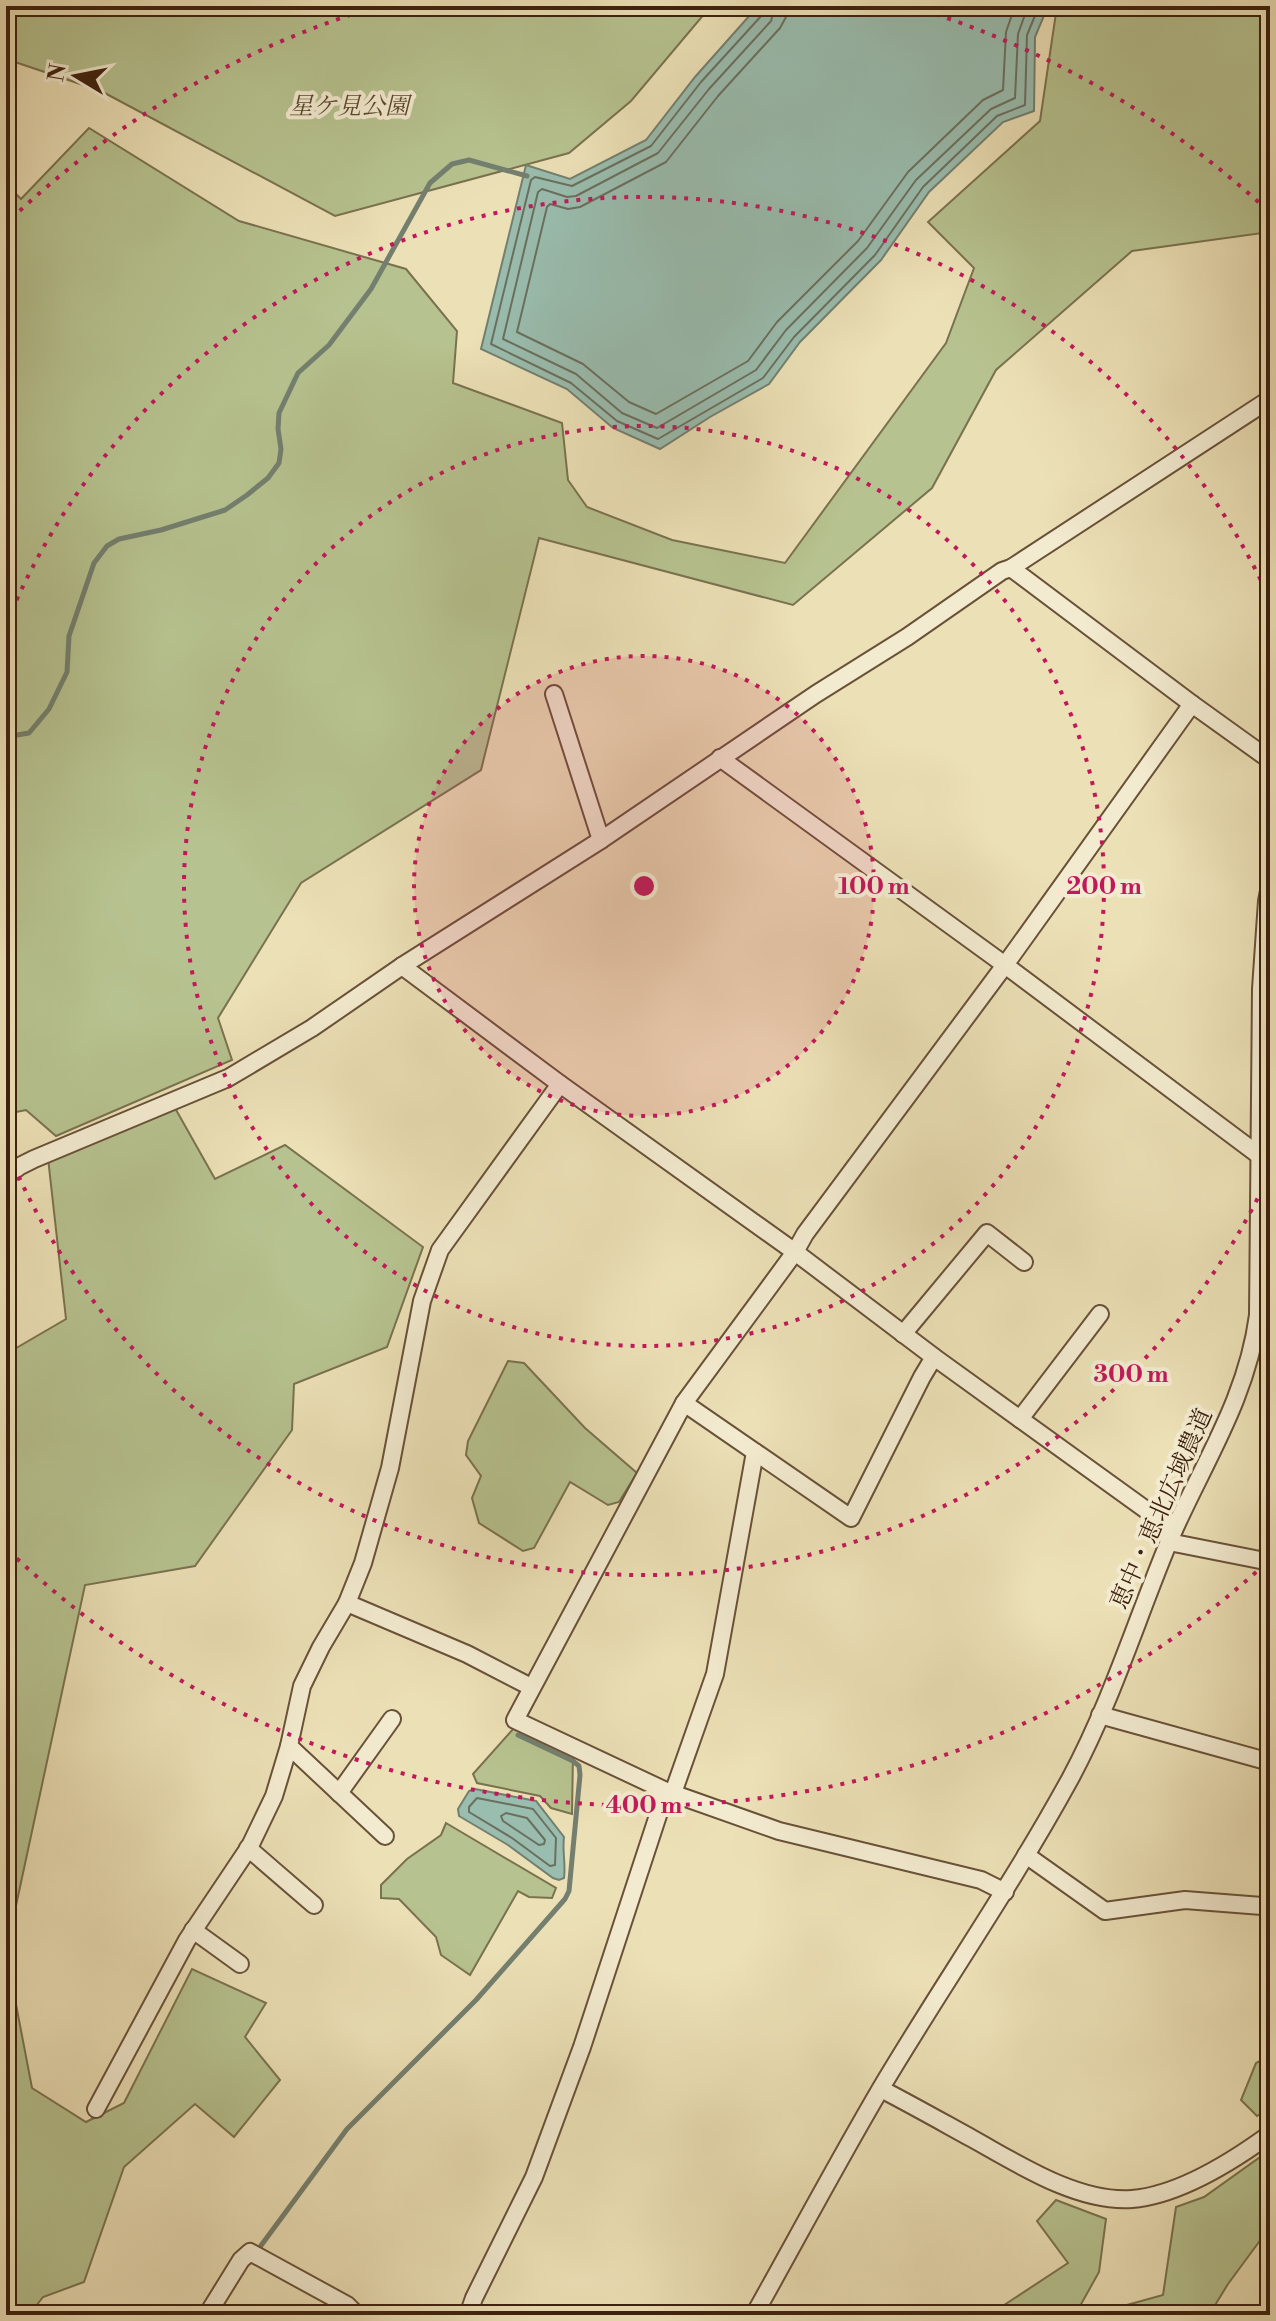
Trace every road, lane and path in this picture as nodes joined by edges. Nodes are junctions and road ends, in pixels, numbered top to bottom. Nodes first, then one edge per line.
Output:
1 (1270, 399) edge
2 (1011, 568) junction
3 (554, 694) dead end
4 (1192, 704) junction
5 (720, 758) junction
6 (1270, 760) edge
7 (601, 840) junction
8 (1270, 886) edge
9 (1005, 965) junction
10 (402, 966) junction
11 (560, 1084) junction
12 (1260, 1156) junction
13 (6, 1177) edge
14 (795, 1252) junction
15 (1024, 1262) dead end
16 (1100, 1314) dead end
17 (903, 1334) junction
18 (934, 1357) junction
19 (684, 1403) junction
20 (1020, 1419) junction
21 (755, 1452) junction
22 (1172, 1536) junction
23 (1270, 1562) edge
24 (347, 1603) junction
25 (531, 1687) junction
26 (1100, 1715) junction
27 (392, 1719) dead end
28 (289, 1746) junction
29 (1270, 1762) edge
30 (670, 1792) junction
31 (339, 1793) junction
32 (385, 1836) dead end
33 (248, 1848) junction
34 (1026, 1855) junction
35 (1005, 1892) junction
36 (314, 1905) dead end
37 (1262, 1906) dead end
38 (193, 1930) junction
39 (240, 1964) dead end
40 (881, 2089) junction
41 (96, 2109) dead end
42 (1270, 2134) edge
43 (207, 2315) edge
44 (357, 2315) edge
45 (468, 2315) edge
46 (754, 2315) edge

1 - 2 street
2 - 4 street
2 - 5 street
3 - 7 street
4 - 6 street
4 - 9 street
5 - 7 street
5 - 9 street
7 - 10 street
8 - 12 street, 恵中・恵北広域農道
9 - 12 street
9 - 14 street
10 - 11 street
10 - 13 street
11 - 14 street
11 - 24 street
12 - 22 street, 恵中・恵北広域農道
14 - 17 street
14 - 19 street
15 - 17 street
16 - 20 street
17 - 18 street
18 - 20 street
18 - 21 street
19 - 21 street
19 - 25 street
20 - 22 street
21 - 30 street
22 - 23 street
22 - 26 street, 恵中・恵北広域農道
24 - 25 street
24 - 28 street
25 - 30 street
26 - 29 street
26 - 34 street, 恵中・恵北広域農道
27 - 31 street
28 - 31 street
28 - 33 street
30 - 35 street
30 - 45 street
31 - 32 street
33 - 36 street
33 - 38 street
34 - 35 street, 恵中・恵北広域農道
34 - 37 street
35 - 40 street, 恵中・恵北広域農道
38 - 39 street
38 - 41 street
40 - 42 street
40 - 46 street, 恵中・恵北広域農道
43 - 44 street

